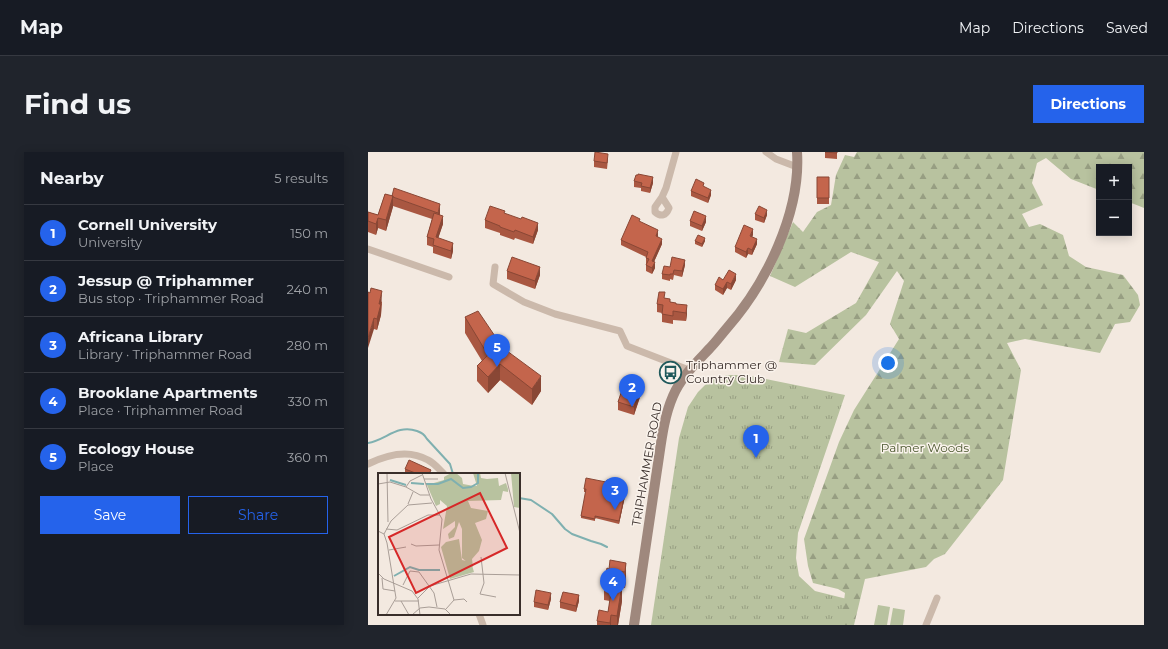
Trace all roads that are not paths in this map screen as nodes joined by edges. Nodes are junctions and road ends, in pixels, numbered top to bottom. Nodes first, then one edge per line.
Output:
1 (676, 152) edge
2 (766, 152) edge
3 (797, 152) edge
4 (797, 167) junction
5 (662, 197) dead end
6 (368, 249) edge
7 (495, 267) dead end
8 (449, 276) dead end
9 (689, 370) junction
10 (368, 464) edge
11 (443, 473) edge
12 (937, 598) dead end
13 (479, 615) edge
14 (483, 625) edge
15 (634, 625) edge
16 (926, 625) edge

1 - 5 street
2 - 4 street
3 - 4 street, TRIPHAMMER ROAD
4 - 9 street, TRIPHAMMER ROAD
6 - 8 street
7 - 9 street
9 - 15 street, TRIPHAMMER ROAD
10 - 11 street
12 - 16 street
13 - 14 street

